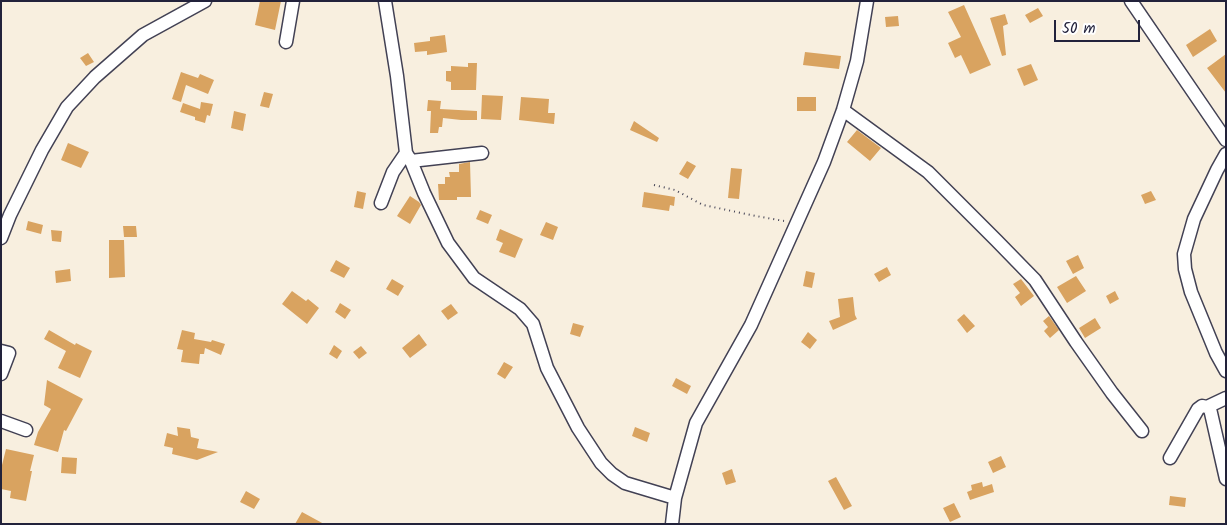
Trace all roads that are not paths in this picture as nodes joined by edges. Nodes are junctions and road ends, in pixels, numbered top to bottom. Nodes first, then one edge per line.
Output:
1 (205, 1) edge
2 (293, 1) edge
3 (385, 1) edge
4 (867, 1) edge
5 (1130, 1) edge
6 (286, 42) dead end
7 (843, 110) junction
8 (1226, 140) edge
9 (482, 154) dead end
10 (1226, 154) edge
11 (409, 157) junction
12 (381, 203) dead end
13 (1, 238) edge
14 (1, 350) edge
15 (1226, 371) edge
16 (1, 374) edge
17 (1226, 398) edge
18 (1207, 406) junction
19 (1, 421) edge
20 (26, 430) dead end
21 (1142, 430) dead end
22 (1170, 458) dead end
23 (1226, 479) edge
24 (675, 498) junction
25 (672, 524) edge

1 - 13 street
2 - 6 street
3 - 11 street
4 - 7 street
5 - 8 street
7 - 21 street
7 - 24 street
9 - 11 street
10 - 15 street
11 - 12 street
11 - 24 street
14 - 16 street
17 - 18 street
18 - 22 street
18 - 23 street
19 - 20 street
24 - 25 street

